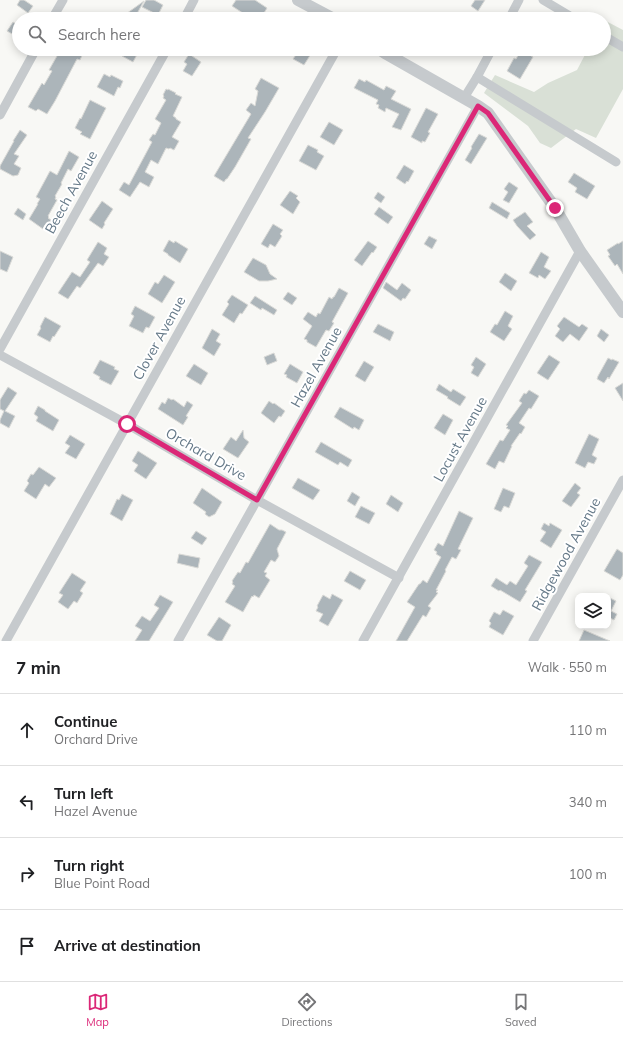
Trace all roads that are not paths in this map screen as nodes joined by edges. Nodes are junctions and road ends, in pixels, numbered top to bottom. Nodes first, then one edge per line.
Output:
1 (63, 0) edge
2 (194, 0) edge
3 (298, 0) edge
4 (519, 0) edge
5 (543, 0) edge
6 (56, 12) edge
7 (188, 12) edge
8 (321, 12) edge
9 (512, 12) edge
10 (563, 12) edge
11 (611, 40) edge
12 (623, 47) edge
13 (32, 56) edge
14 (163, 56) edge
15 (333, 56) edge
16 (390, 56) edge
17 (488, 56) edge
18 (477, 76) junction
19 (464, 98) junction
20 (478, 106) junction
21 (0, 115) edge
22 (616, 162) dead end
23 (580, 251) junction
24 (623, 312) edge
25 (0, 349) edge
26 (0, 355) edge
27 (127, 424) junction
28 (623, 480) edge
29 (257, 500) junction
30 (399, 578) junction
31 (6, 641) edge
32 (178, 641) edge
33 (363, 641) edge
34 (533, 641) edge

1 - 6 street
2 - 7 street
3 - 8 street
4 - 9 street
5 - 10 street
11 - 12 street
13 - 21 street
14 - 25 street, Beech Avenue
15 - 27 street, Clover Avenue
16 - 19 street
17 - 18 street
18 - 19 street
18 - 22 street
19 - 20 street
20 - 23 street
20 - 29 street, Hazel Avenue
23 - 24 street
23 - 30 street, Locust Avenue
26 - 27 street, Orchard Drive
27 - 29 street, Orchard Drive
27 - 31 street, Clover Avenue
28 - 34 street, Ridgewood Avenue
29 - 30 street, Orchard Drive
29 - 32 street, Hazel Avenue
30 - 33 street, Locust Avenue

